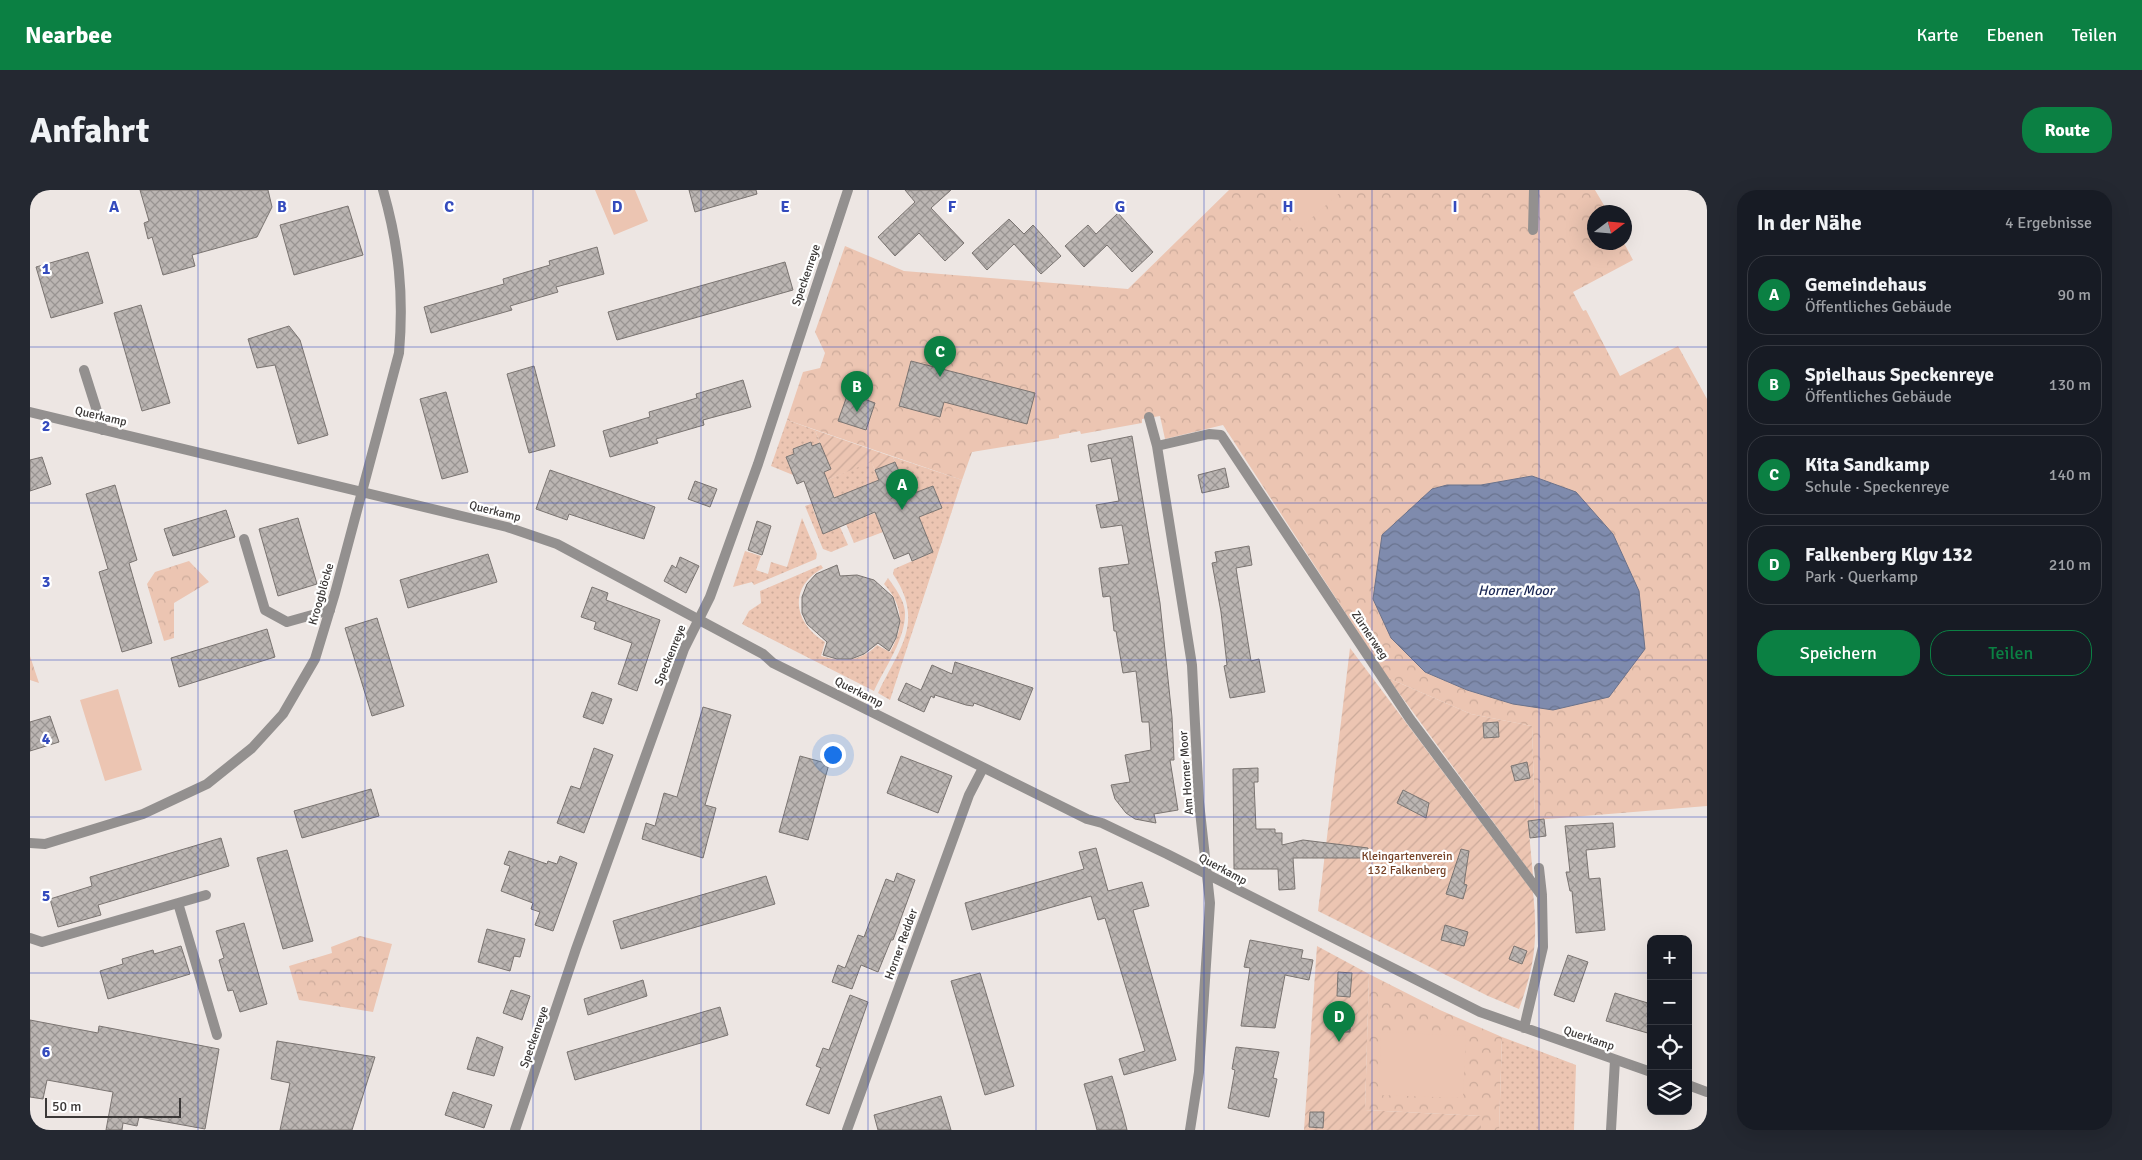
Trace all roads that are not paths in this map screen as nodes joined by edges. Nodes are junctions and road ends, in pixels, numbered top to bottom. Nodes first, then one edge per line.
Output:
1 (383, 190) edge
2 (848, 190) edge
3 (1534, 190) edge
4 (1533, 230) dead end
5 (84, 370) dead end
6 (30, 412) edge
7 (1149, 417) dead end
8 (103, 430) junction
9 (1157, 446) junction
10 (362, 492) junction
11 (244, 539) dead end
12 (330, 610) junction
13 (699, 620) junction
14 (983, 768) junction
15 (30, 843) edge
16 (1539, 868) dead end
17 (1207, 874) junction
18 (206, 894) dead end
19 (1542, 896) junction
20 (178, 903) junction
21 (30, 938) edge
22 (1524, 1028) junction
23 (217, 1035) dead end
24 (1615, 1060) junction
25 (1647, 1071) edge
26 (1692, 1086) edge
27 (1707, 1092) edge
28 (515, 1130) edge
29 (847, 1130) edge
30 (1190, 1130) edge
31 (1611, 1130) edge

1 - 10 street, Kroogblöcke
2 - 13 street, Speckenreye
3 - 4 street
5 - 8 street
6 - 8 street, Querkamp
7 - 9 street, Am Horner Moor
8 - 10 street, Querkamp
9 - 17 street, Am Horner Moor
9 - 19 street, Zürnerweg
10 - 12 street, Kroogblöcke
10 - 13 street, Querkamp
11 - 12 street
12 - 15 street, Kroogblöcke
13 - 14 street, Querkamp
13 - 28 street, Speckenreye
14 - 17 street, Querkamp
14 - 29 street, Horner Redder
16 - 19 street
17 - 22 street, Querkamp
17 - 30 street, Am Horner Moor
18 - 20 street
19 - 22 street
20 - 21 street
20 - 23 street
22 - 24 street, Querkamp
24 - 25 street, Querkamp
24 - 31 street
26 - 27 street

